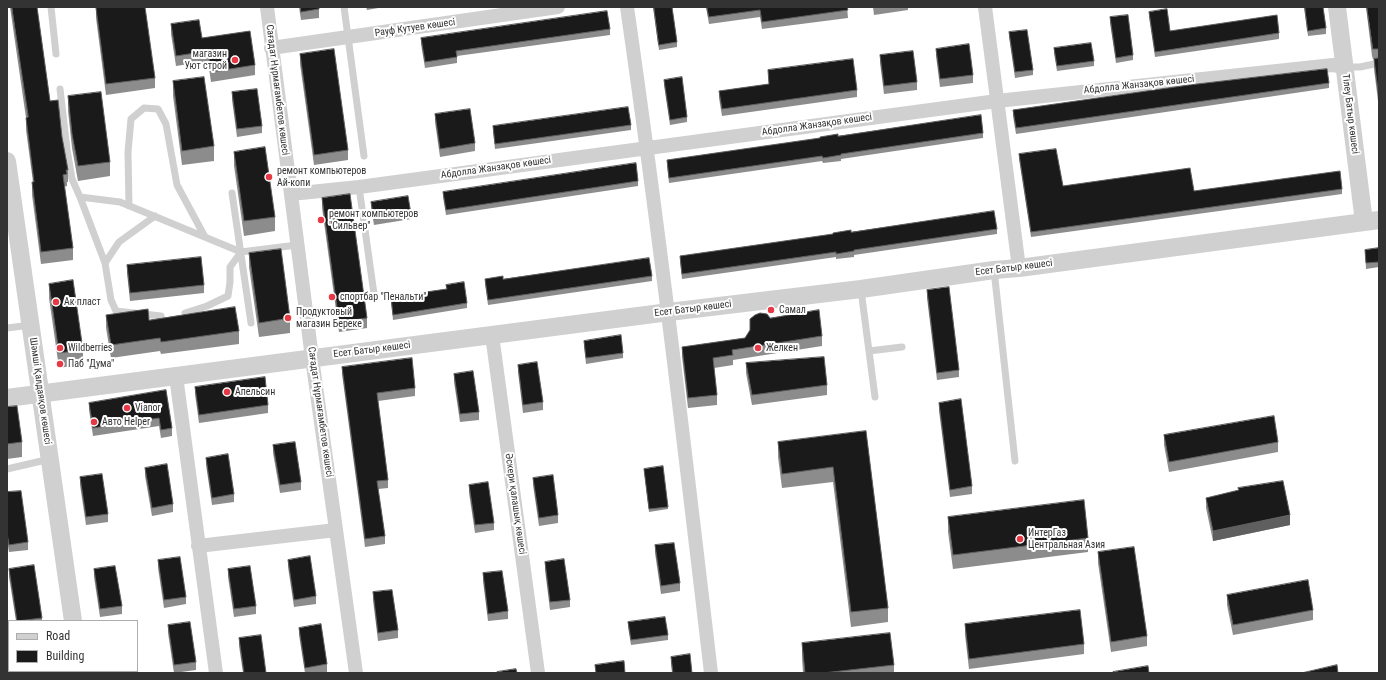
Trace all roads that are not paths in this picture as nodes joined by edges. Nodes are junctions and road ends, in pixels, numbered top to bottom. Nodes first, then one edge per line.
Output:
1 (52, 7) edge
2 (267, 7) edge
3 (344, 7) edge
4 (558, 7) edge
5 (628, 7) edge
6 (985, 7) edge
7 (1337, 7) edge
8 (349, 38) junction
9 (271, 48) junction
10 (56, 54) dead end
11 (1379, 63) edge
12 (1344, 67) junction
13 (60, 89) dead end
14 (998, 101) junction
15 (648, 147) junction
16 (364, 156) dead end
17 (7, 161) edge
18 (359, 187) junction
19 (9, 193) edge
20 (232, 193) dead end
21 (291, 194) junction
22 (80, 197) junction
23 (129, 206) junction
24 (154, 216) junction
25 (1371, 221) edge
26 (205, 237) junction
27 (297, 245) junction
28 (240, 252) junction
29 (105, 263) junction
30 (1019, 268) junction
31 (994, 270) junction
32 (861, 289) junction
33 (374, 294) dead end
34 (669, 312) junction
35 (185, 313) edge
36 (161, 316) dead end
37 (250, 323) dead end
38 (31, 325) junction
39 (7, 328) edge
40 (492, 335) junction
41 (902, 347) dead end
42 (869, 351) junction
43 (312, 358) junction
44 (176, 376) junction
45 (41, 394) junction
46 (875, 397) dead end
47 (7, 398) edge
48 (50, 459) junction
49 (1015, 461) dead end
50 (7, 468) edge
51 (336, 530) junction
52 (198, 546) junction
53 (73, 620) edge
54 (216, 673) edge
55 (356, 673) edge
56 (538, 673) edge
57 (711, 673) edge

1 - 10 lane
2 - 9 street, Сағадат Нұрмағамбетов көшесі
3 - 8 lane
4 - 8 street, Рауф Кутуев көшесі
5 - 15 street
6 - 14 street
7 - 12 street, Тілеу Батыр көшесі
8 - 9 street, Рауф Кутуев көшесі
8 - 16 lane
9 - 21 street, Сағадат Нұрмағамбетов көшесі
11 - 12 lane
12 - 14 street, Абдолла Жанзақов көшесі
12 - 25 street, Тілеу Батыр көшесі
13 - 22 lane
14 - 15 street, Абдолла Жанзақов көшесі
14 - 30 street
15 - 18 street, Абдолла Жанзақов көшесі
15 - 34 street
17 - 19 street, Шәмші Қалдаяқов көшесі
18 - 21 street, Абдолла Жанзақов көшесі
18 - 33 lane
19 - 38 street, Шәмші Қалдаяқов көшесі
20 - 28 lane
21 - 27 street, Сағадат Нұрмағамбетов көшесі
22 - 23 lane
22 - 29 lane
23 - 24 lane
23 - 26 lane
24 - 26 lane
24 - 29 lane
25 - 30 street, Есет Батыр көшесі
26 - 28 lane
27 - 28 lane
27 - 43 street, Сағадат Нұрмағамбетов көшесі
28 - 35 lane
28 - 37 lane
29 - 36 lane
30 - 31 street, Есет Батыр көшесі
31 - 32 street, Есет Батыр көшесі
31 - 49 lane
32 - 34 street, Есет Батыр көшесі
32 - 42 lane
34 - 40 street, Есет Батыр көшесі
34 - 57 street
38 - 39 lane
38 - 45 street, Шәмші Қалдаяқов көшесі
40 - 43 street, Есет Батыр көшесі
40 - 56 street, Әскери қалашық көшесі
41 - 42 lane
42 - 46 lane
43 - 44 street, Есет Батыр көшесі
43 - 51 street, Сағадат Нұрмағамбетов көшесі
44 - 45 street, Есет Батыр көшесі
44 - 52 street
45 - 47 street, Есет Батыр көшесі
45 - 48 street, Шәмші Қалдаяқов көшесі
48 - 50 lane
48 - 53 street, Шәмші Қалдаяқов көшесі
51 - 52 street
51 - 55 street, Сағадат Нұрмағамбетов көшесі
52 - 54 street

